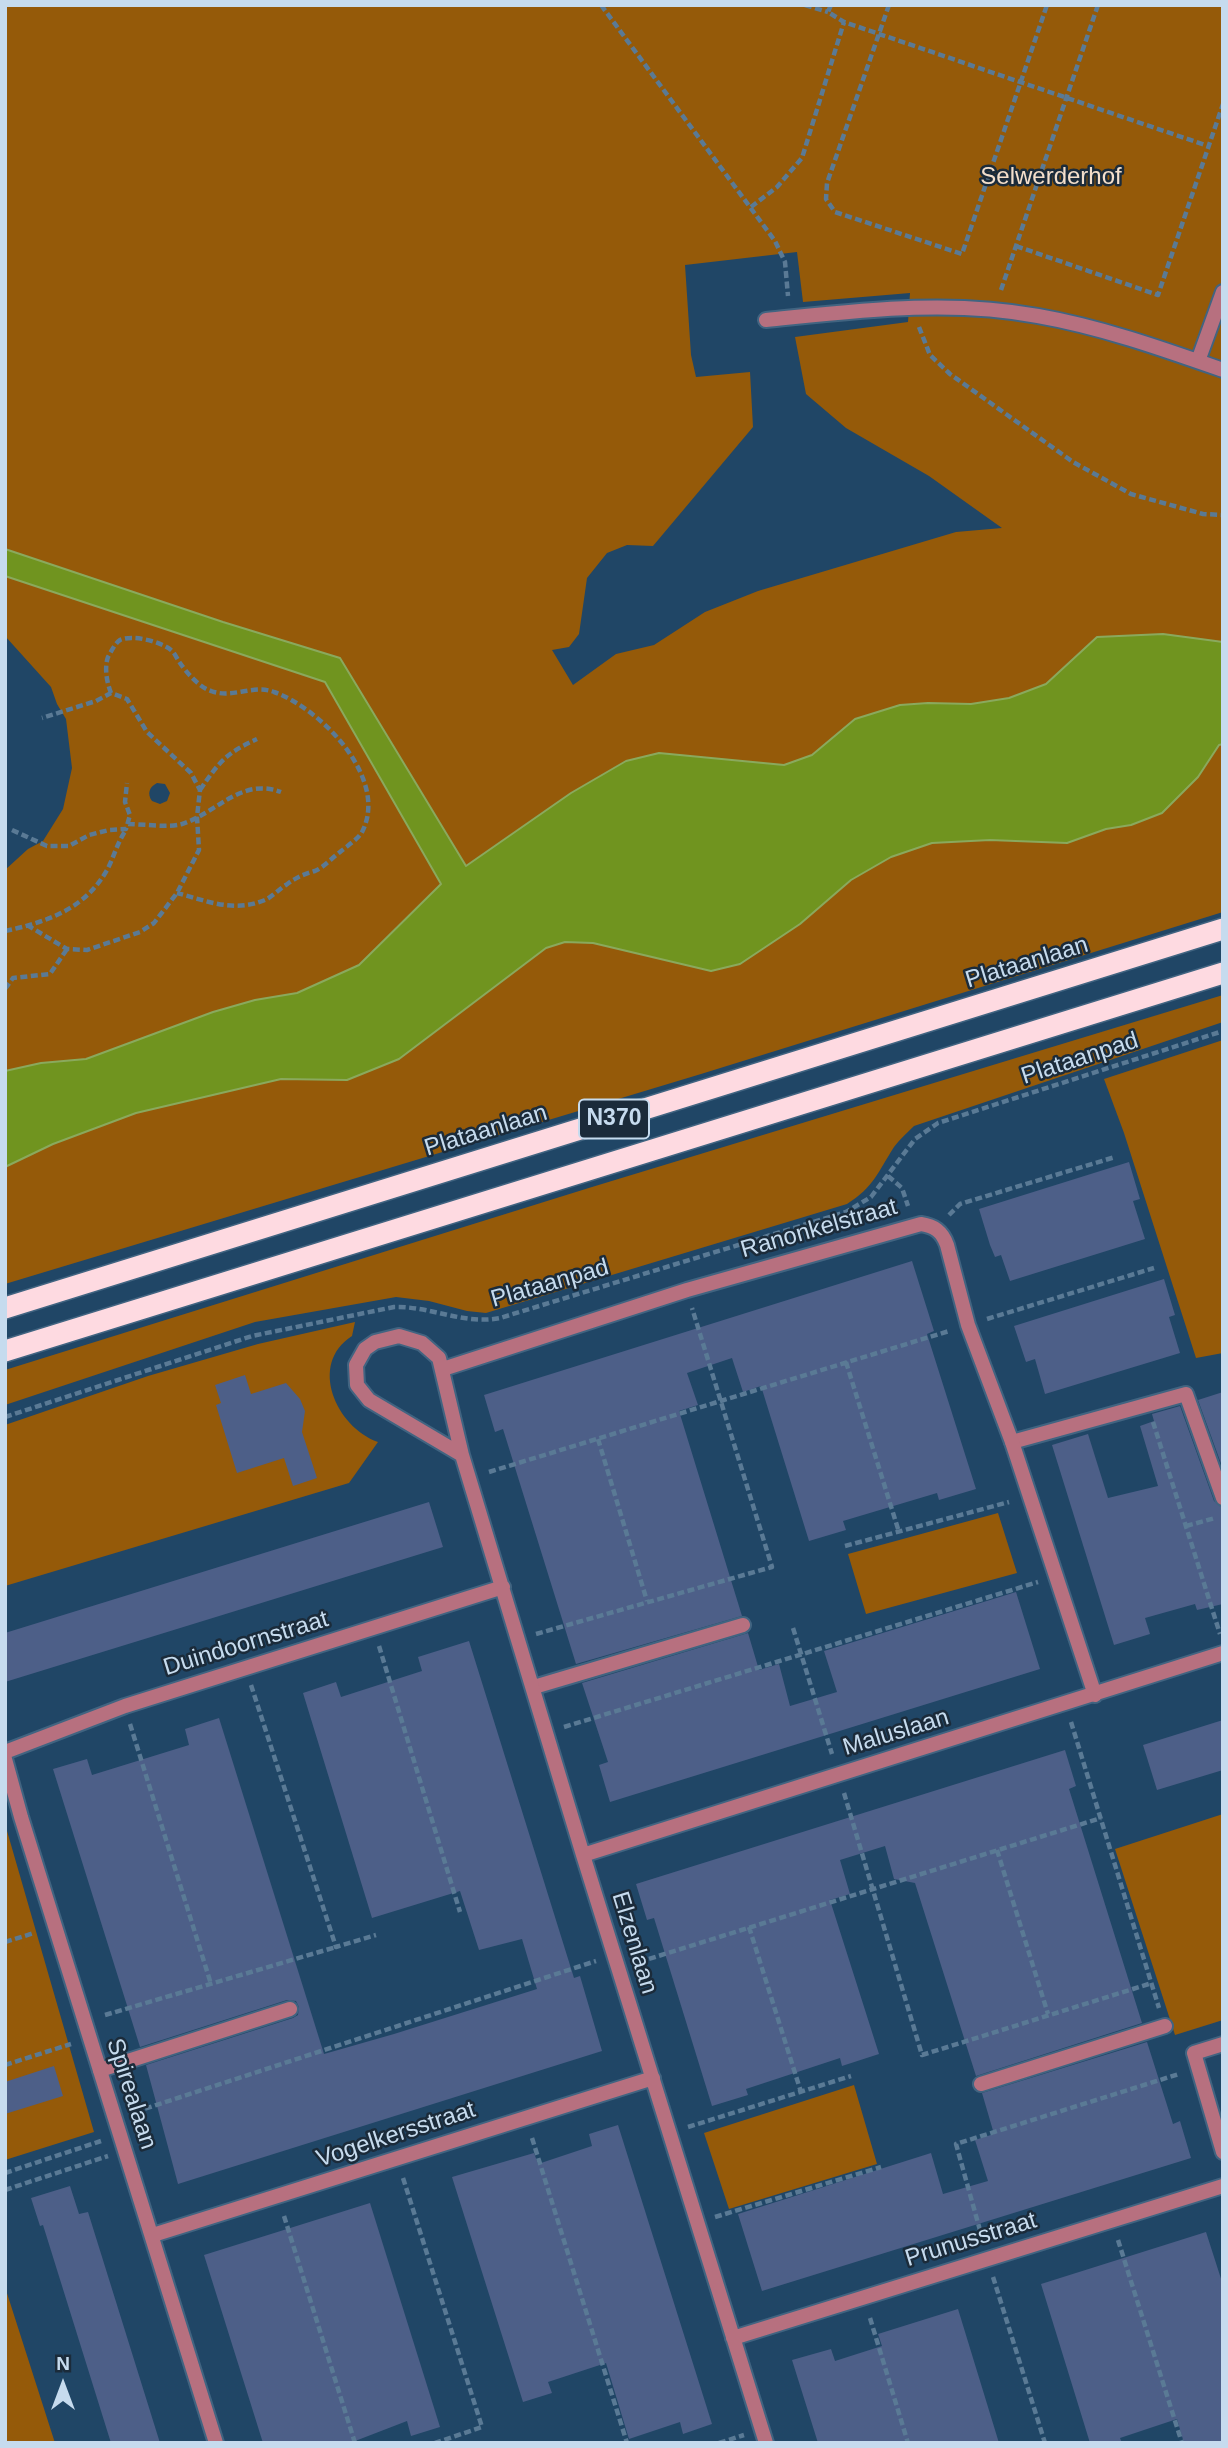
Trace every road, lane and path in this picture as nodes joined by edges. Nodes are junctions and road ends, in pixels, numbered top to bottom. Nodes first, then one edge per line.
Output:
1 (601, 5) edge
2 (805, 5) edge
3 (831, 5) edge
4 (889, 5) edge
5 (1047, 5) edge
6 (1098, 5) edge
7 (828, 12) junction
8 (844, 22) junction
9 (879, 34) junction
10 (1020, 82) junction
11 (1067, 98) junction
12 (1223, 104) edge
13 (1208, 146) junction
14 (751, 207) junction
15 (1016, 246) junction
16 (1223, 292) edge
17 (918, 308) junction
18 (993, 310) junction
19 (790, 318) junction
20 (766, 320) dead end
21 (1198, 361) junction
22 (1223, 370) edge
23 (1223, 515) edge
24 (111, 693) junction
25 (42, 718) dead end
26 (257, 739) dead end
27 (127, 783) dead end
28 (200, 790) junction
29 (281, 792) dead end
30 (197, 817) junction
31 (127, 826) junction
32 (12, 830) dead end
33 (177, 892) junction
34 (27, 925) junction
35 (1223, 929) edge
36 (5, 931) edge
37 (67, 949) junction
38 (1223, 973) edge
39 (5, 989) edge
40 (1223, 1031) edge
41 (1115, 1157) dead end
42 (888, 1176) junction
43 (913, 1226) junction
44 (936, 1228) junction
45 (1154, 1268) dead end
46 (687, 1290) junction
47 (5, 1308) edge
48 (968, 1325) junction
49 (5, 1350) edge
50 (846, 1362) junction
51 (443, 1369) junction
52 (721, 1401) junction
53 (1147, 1405) junction
54 (5, 1417) edge
55 (598, 1439) junction
56 (1012, 1441) junction
57 (462, 1455) junction
58 (470, 1478) junction
59 (1030, 1496) junction
60 (1223, 1498) edge
61 (1223, 1516) edge
62 (1186, 1527) junction
63 (898, 1532) junction
64 (845, 1546) dead end
65 (1056, 1576) junction
66 (503, 1587) junction
67 (647, 1601) junction
68 (743, 1625) dead end
69 (793, 1628) dead end
70 (374, 1629) junction
71 (519, 1639) junction
72 (1223, 1644) edge
73 (1223, 1653) edge
74 (802, 1655) junction
75 (245, 1668) junction
76 (534, 1687) junction
77 (1095, 1695) junction
78 (1066, 1704) junction
79 (125, 1706) junction
80 (547, 1732) junction
81 (5, 1752) edge
82 (5, 1759) edge
83 (839, 1775) junction
84 (1101, 1818) junction
85 (997, 1850) junction
86 (583, 1855) junction
87 (873, 1889) junction
88 (460, 1912) dead end
89 (55, 1926) junction
90 (749, 1927) junction
91 (376, 1935) dead end
92 (5, 1942) edge
93 (336, 1947) junction
94 (616, 1962) junction
95 (1152, 1983) junction
96 (211, 1984) junction
97 (290, 2009) dead end
98 (1048, 2014) junction
99 (84, 2021) junction
100 (1165, 2026) junction
101 (90, 2038) junction
102 (1223, 2044) edge
103 (5, 2065) edge
104 (100, 2070) junction
105 (851, 2076) dead end
106 (653, 2078) junction
107 (981, 2084) dead end
108 (801, 2092) junction
109 (526, 2118) junction
110 (115, 2119) junction
111 (669, 2133) junction
112 (120, 2135) junction
113 (125, 2151) junction
114 (1223, 2152) edge
115 (397, 2158) junction
116 (881, 2167) dead end
117 (5, 2173) edge
118 (1223, 2186) edge
119 (5, 2190) edge
120 (278, 2196) junction
121 (1111, 2221) junction
122 (698, 2223) junction
123 (153, 2235) junction
124 (988, 2259) junction
125 (864, 2297) junction
126 (733, 2338) junction
127 (216, 2443) edge
128 (355, 2443) edge
129 (435, 2443) edge
130 (627, 2443) edge
131 (766, 2443) edge
132 (908, 2443) edge
133 (1045, 2443) edge
134 (1182, 2443) edge

1 - 14 path
2 - 7 path
3 - 7 path
4 - 9 path
5 - 10 path
6 - 11 path
7 - 8 path
8 - 9 path
8 - 14 path
9 - 10 path
9 - 10 path
10 - 11 path
11 - 13 path
11 - 15 path
12 - 13 path
13 - 15 path
14 - 19 path
15 - 18 path
16 - 21 street
17 - 18 street
17 - 19 street
17 - 23 path
18 - 21 street
19 - 20 street
21 - 22 street
24 - 25 path
24 - 28 path
24 - 33 path
26 - 28 path
27 - 31 path
28 - 30 path
29 - 30 path
30 - 31 path
30 - 33 path
31 - 32 path
31 - 34 path
33 - 37 path
34 - 36 path
34 - 37 path
35 - 47 highway, Plataanlaan / N370
37 - 39 path
38 - 49 highway, N370
40 - 42 path, Plataanpad
41 - 44 path
42 - 43 path
42 - 54 path, Plataanpad
43 - 44 street, Ranonkelstraat
43 - 46 street, Ranonkelstraat
44 - 48 street, Ranonkelstraat
45 - 48 path
46 - 51 street, Ranonkelstraat
46 - 52 path
48 - 50 path
48 - 56 street, Ranonkelstraat
50 - 52 path
50 - 63 path
51 - 57 street, Elzenlaan
51 - 57 street, Elzenlaan
52 - 55 path
52 - 67 path
53 - 56 street
53 - 60 street
53 - 62 path
55 - 58 path
55 - 67 path
56 - 59 street, Ranonkelstraat
57 - 58 street, Elzenlaan
58 - 66 street, Elzenlaan
59 - 63 path
59 - 65 street, Ranonkelstraat
61 - 62 path
62 - 72 path
63 - 64 path
65 - 74 path
65 - 77 street, Ranonkelstraat
66 - 70 street, Duindoornstraat
66 - 71 street, Elzenlaan
67 - 71 path
68 - 76 street
69 - 74 path
70 - 75 street, Duindoornstraat
70 - 88 path
71 - 76 street, Elzenlaan
73 - 77 street, Maluslaan
74 - 80 path
74 - 83 path
75 - 79 street, Duindoornstraat
75 - 93 path
76 - 80 street, Elzenlaan
77 - 78 street, Maluslaan
78 - 83 street, Maluslaan
78 - 84 path
79 - 81 street, Duindoornstraat
79 - 96 path
80 - 86 street, Elzenlaan
82 - 89 street, Spirealaan
83 - 86 street, Maluslaan
83 - 87 path
84 - 85 path
84 - 95 path
85 - 87 path
85 - 98 path
86 - 94 street, Elzenlaan
87 - 90 path
87 - 98 path
89 - 92 path
89 - 99 street, Spirealaan
90 - 94 path
90 - 108 path
91 - 93 path
93 - 96 path
94 - 106 street, Elzenlaan
94 - 110 path
95 - 98 path
95 - 100 path
96 - 99 path
97 - 104 street
99 - 101 street, Spirealaan
100 - 107 street
100 - 124 path
101 - 103 path
101 - 104 street, Spirealaan
102 - 114 street
104 - 110 street, Spirealaan
105 - 108 path
106 - 109 street, Vogelkersstraat
106 - 111 street, Elzenlaan
108 - 111 path
109 - 115 street, Vogelkersstraat
109 - 130 path
110 - 112 street, Spirealaan
111 - 122 street, Elzenlaan
112 - 113 street, Spirealaan
112 - 117 path
113 - 119 path
113 - 123 street, Spirealaan
115 - 120 street, Vogelkersstraat
115 - 129 path
116 - 122 path
118 - 121 street, Prunusstraat
120 - 123 street, Vogelkersstraat
120 - 128 path
121 - 124 street, Prunusstraat
121 - 134 path
122 - 126 street, Elzenlaan
123 - 127 street, Spirealaan
124 - 125 street, Prunusstraat
124 - 133 path
125 - 126 street, Prunusstraat
125 - 132 path
126 - 131 street, Elzenlaan

